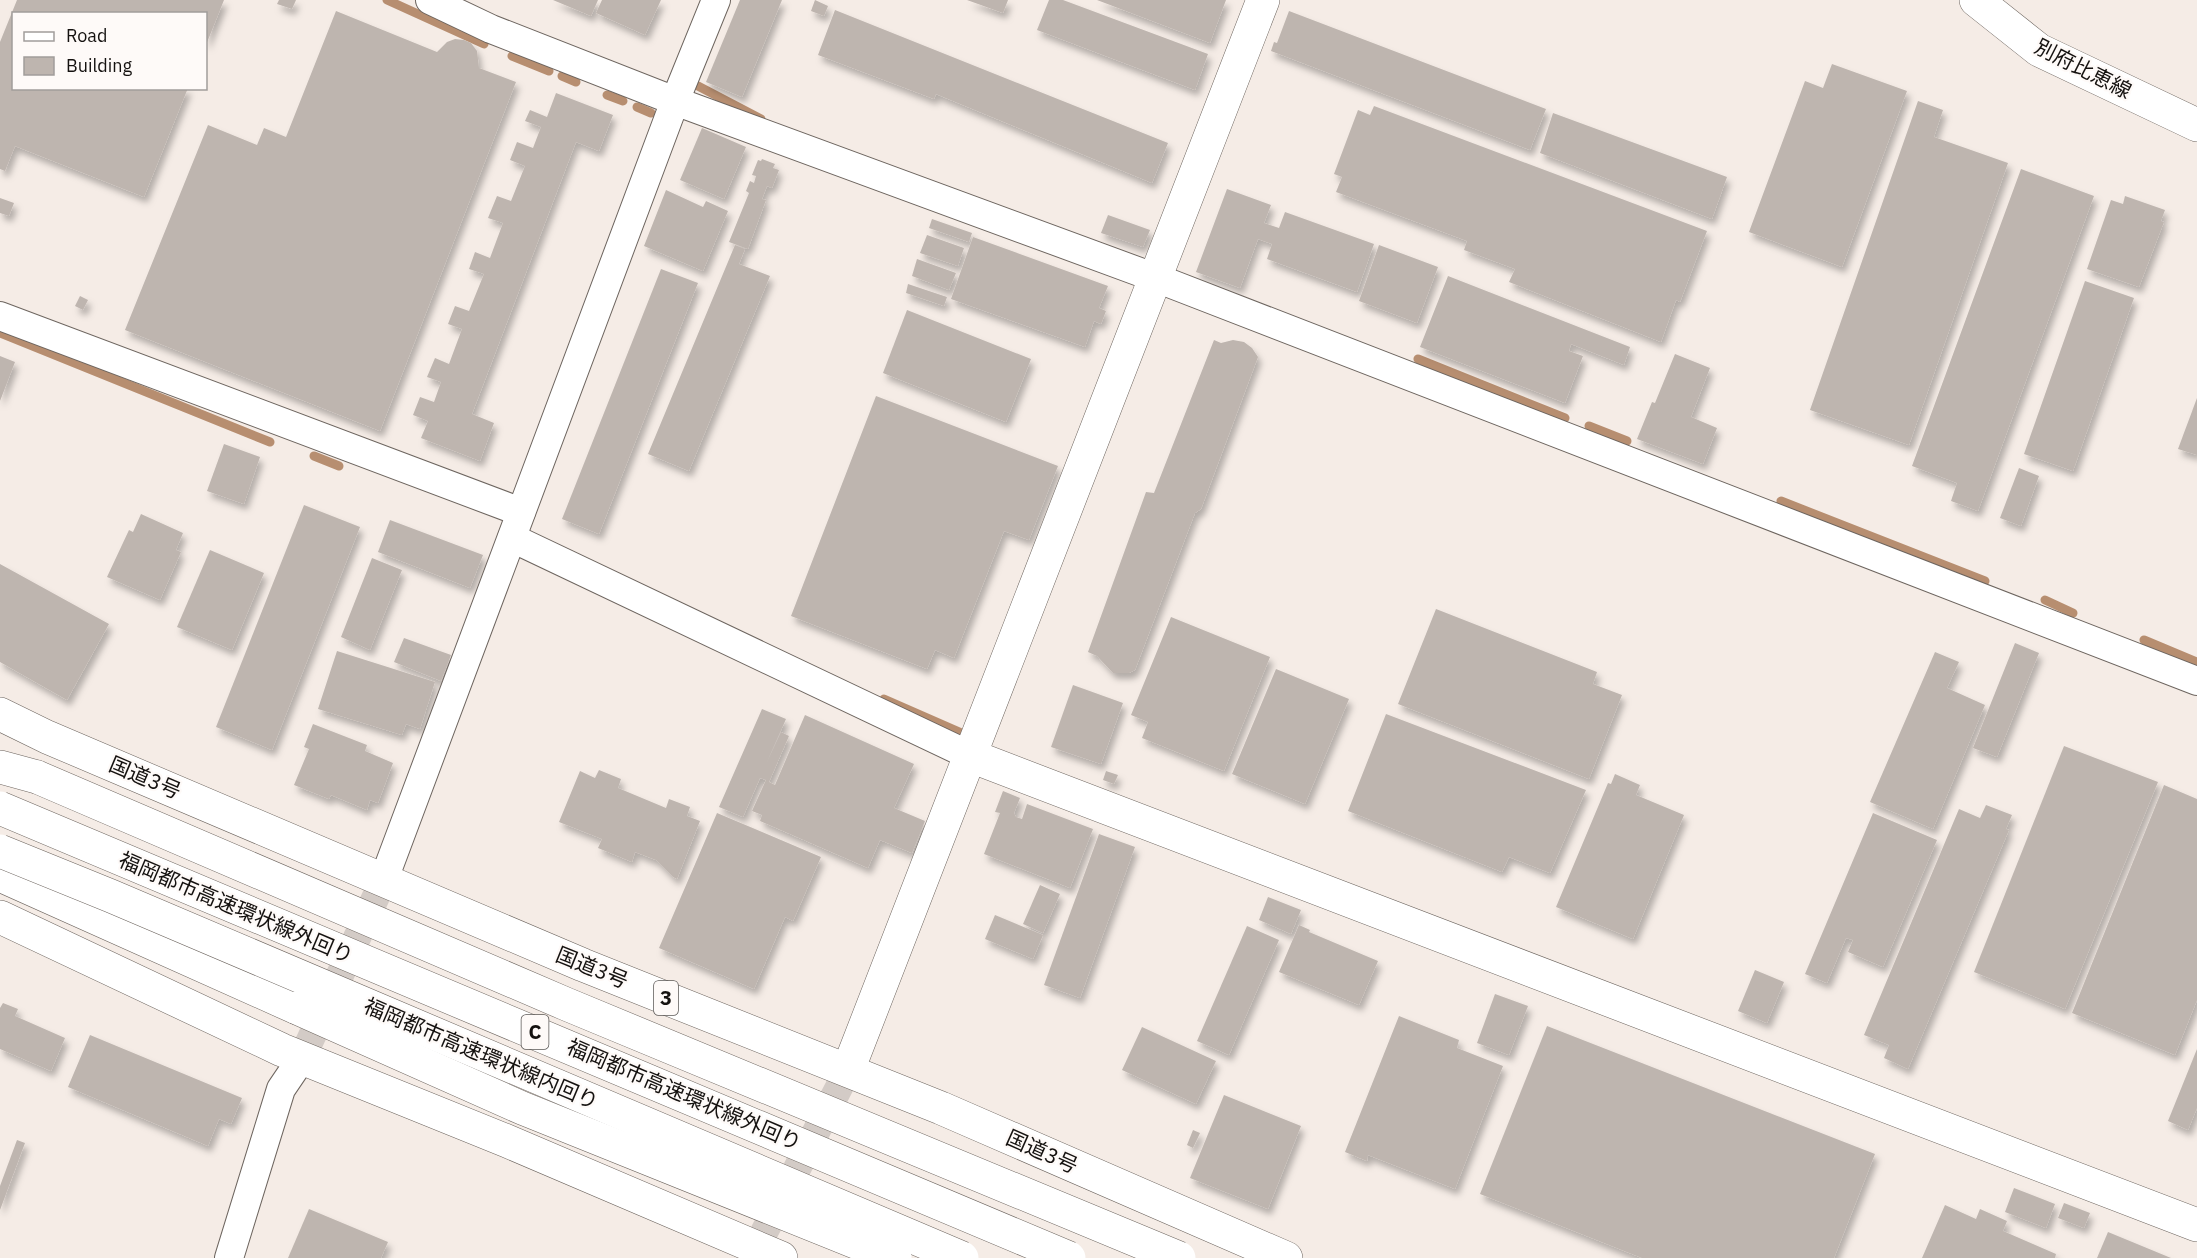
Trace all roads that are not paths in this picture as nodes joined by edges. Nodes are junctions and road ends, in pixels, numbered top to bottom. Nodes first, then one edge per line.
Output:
1 (430, 0) edge
2 (716, 0) edge
3 (1263, 0) edge
4 (1976, 0) edge
5 (675, 101) junction
6 (2197, 125) edge
7 (1156, 278) junction
8 (0, 316) edge
9 (516, 525) junction
10 (2197, 681) edge
11 (0, 714) edge
12 (0, 755) edge
13 (971, 756) junction
14 (0, 767) edge
15 (37, 777) junction
16 (0, 808) edge
17 (0, 851) edge
18 (0, 875) edge
19 (384, 879) junction
20 (0, 917) edge
21 (0, 942) edge
22 (292, 1054) junction
23 (848, 1070) junction
24 (2197, 1225) edge
25 (762, 1255) edge
26 (229, 1258) edge
27 (895, 1258) edge
28 (962, 1258) edge
29 (1069, 1258) edge
30 (1179, 1258) edge
31 (1286, 1258) edge

1 - 5 street
2 - 5 street
3 - 7 main road
4 - 6 main road, 別府比恵線
5 - 7 street
5 - 9 street
7 - 10 street
7 - 13 main road
8 - 9 street
9 - 13 street
9 - 19 street
11 - 19 main road, 国道3号 / 3
12 - 15 main road
13 - 23 main road
13 - 24 main road
14 - 15 main road
15 - 30 main road, bridge
16 - 29 main road, 福岡都市高速環状線外回り / C, bridge
17 - 28 main road, 福岡都市高速環状線内回り / C, bridge
18 - 27 main road, bridge
19 - 23 main road, 国道3号 / 3
20 - 22 main road
21 - 22 main road
22 - 25 main road
22 - 26 street
23 - 31 main road, 国道3号 / 3

